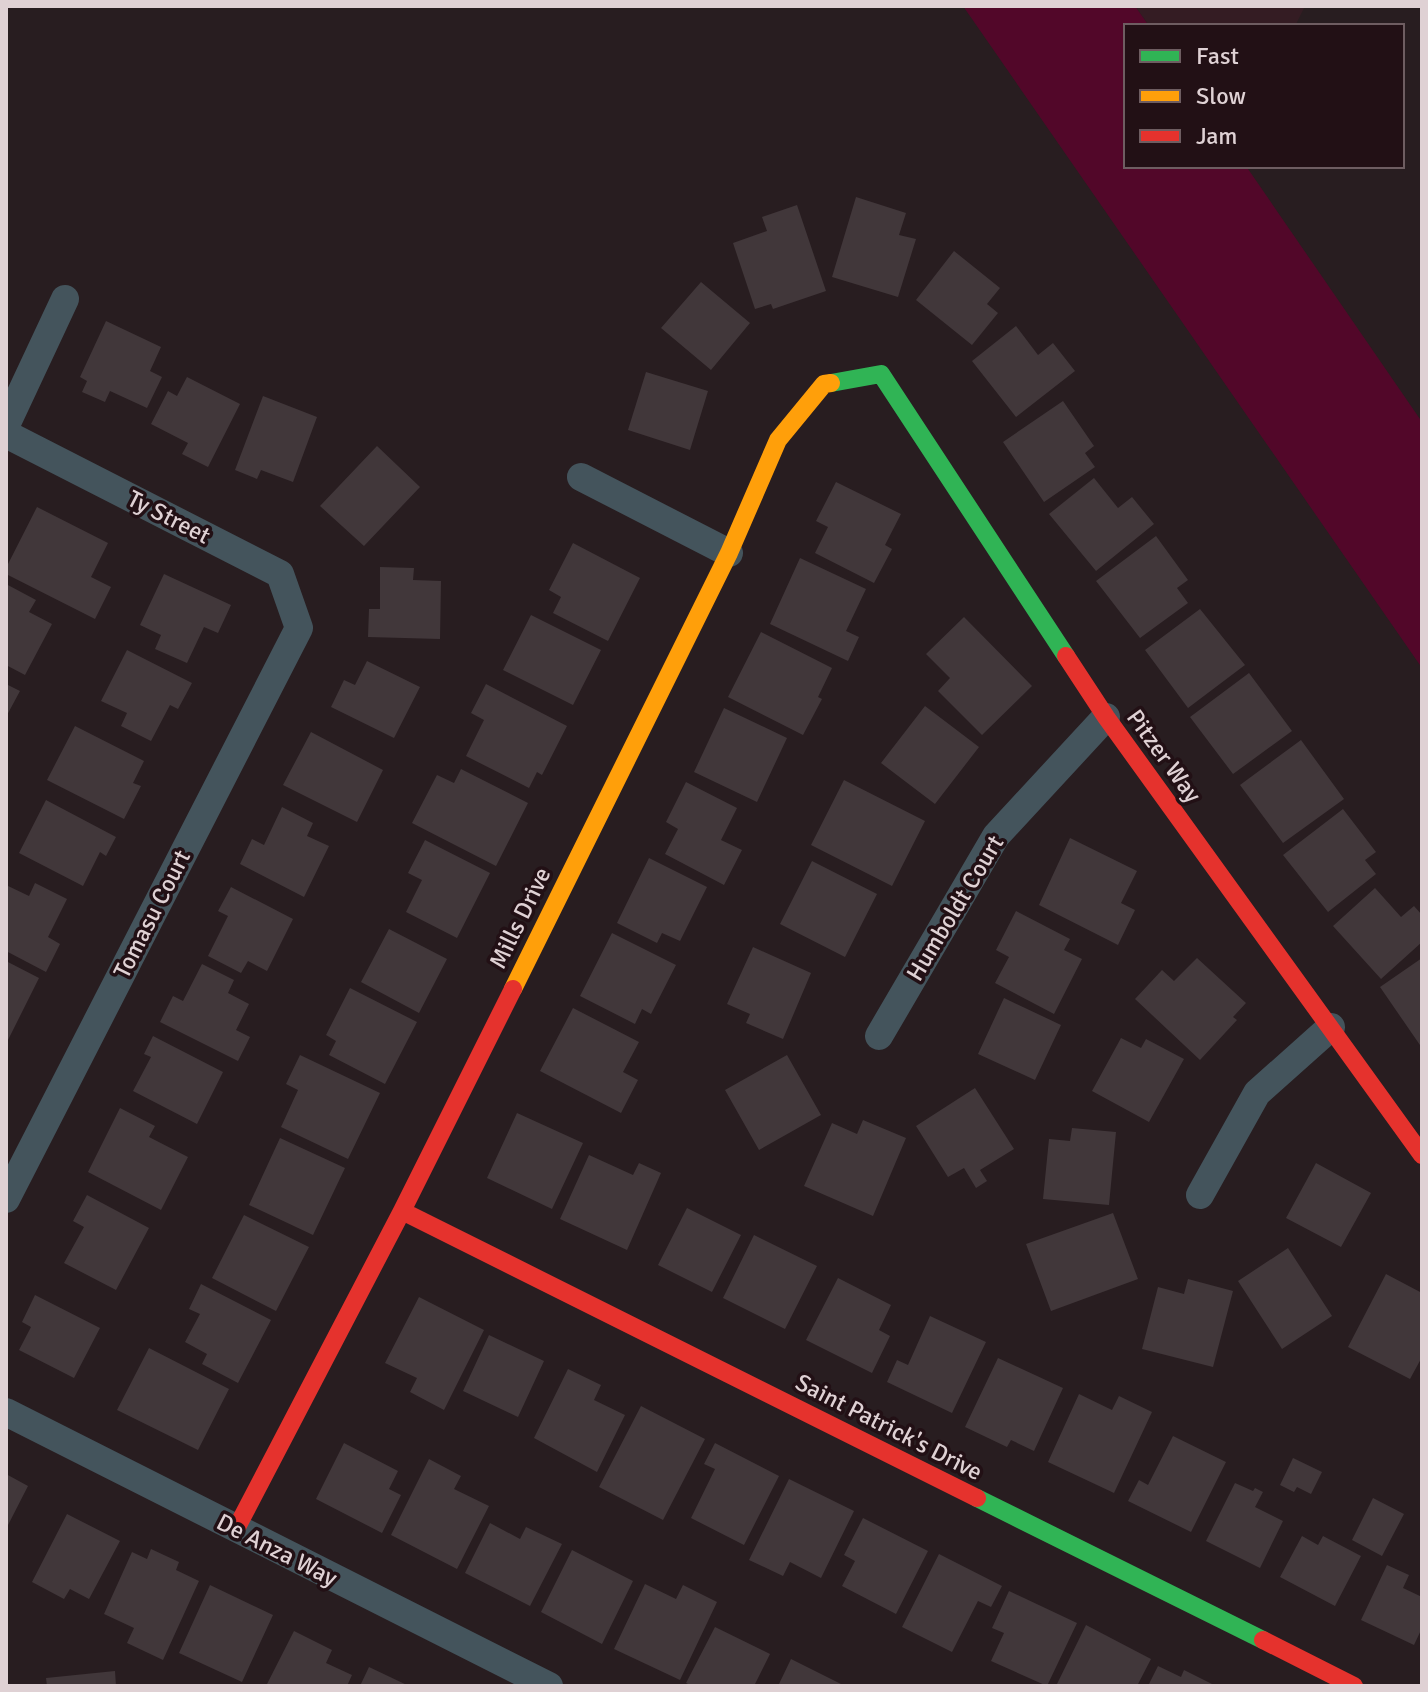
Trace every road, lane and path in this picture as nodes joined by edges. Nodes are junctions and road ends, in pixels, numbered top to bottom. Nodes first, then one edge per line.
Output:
1 (65, 299) dead end
2 (881, 374) joint
3 (6, 425) edge
4 (6, 434) edge
5 (581, 477) dead end
6 (729, 553) junction
7 (299, 628) joint
8 (1106, 717) junction
9 (1331, 1027) junction
10 (879, 1036) dead end
11 (1422, 1155) edge
12 (1200, 1195) dead end
13 (6, 1199) edge
14 (402, 1211) junction
15 (6, 1412) edge
16 (236, 1529) junction
17 (549, 1686) edge
18 (1354, 1686) edge

1 - 3 street
2 - 6 street, Mills Drive
2 - 8 street, Pitzer Way
4 - 7 street, Ty Street
5 - 6 street
6 - 14 street, Mills Drive
7 - 13 street, Tomasu Court
8 - 9 street, Pitzer Way
8 - 10 street, Humboldt Court
9 - 11 street, Pitzer Way
9 - 12 street
14 - 16 street, Mills Drive
14 - 18 street, Saint Patrick's Drive
15 - 16 street, De Anza Way
16 - 17 street, De Anza Way

